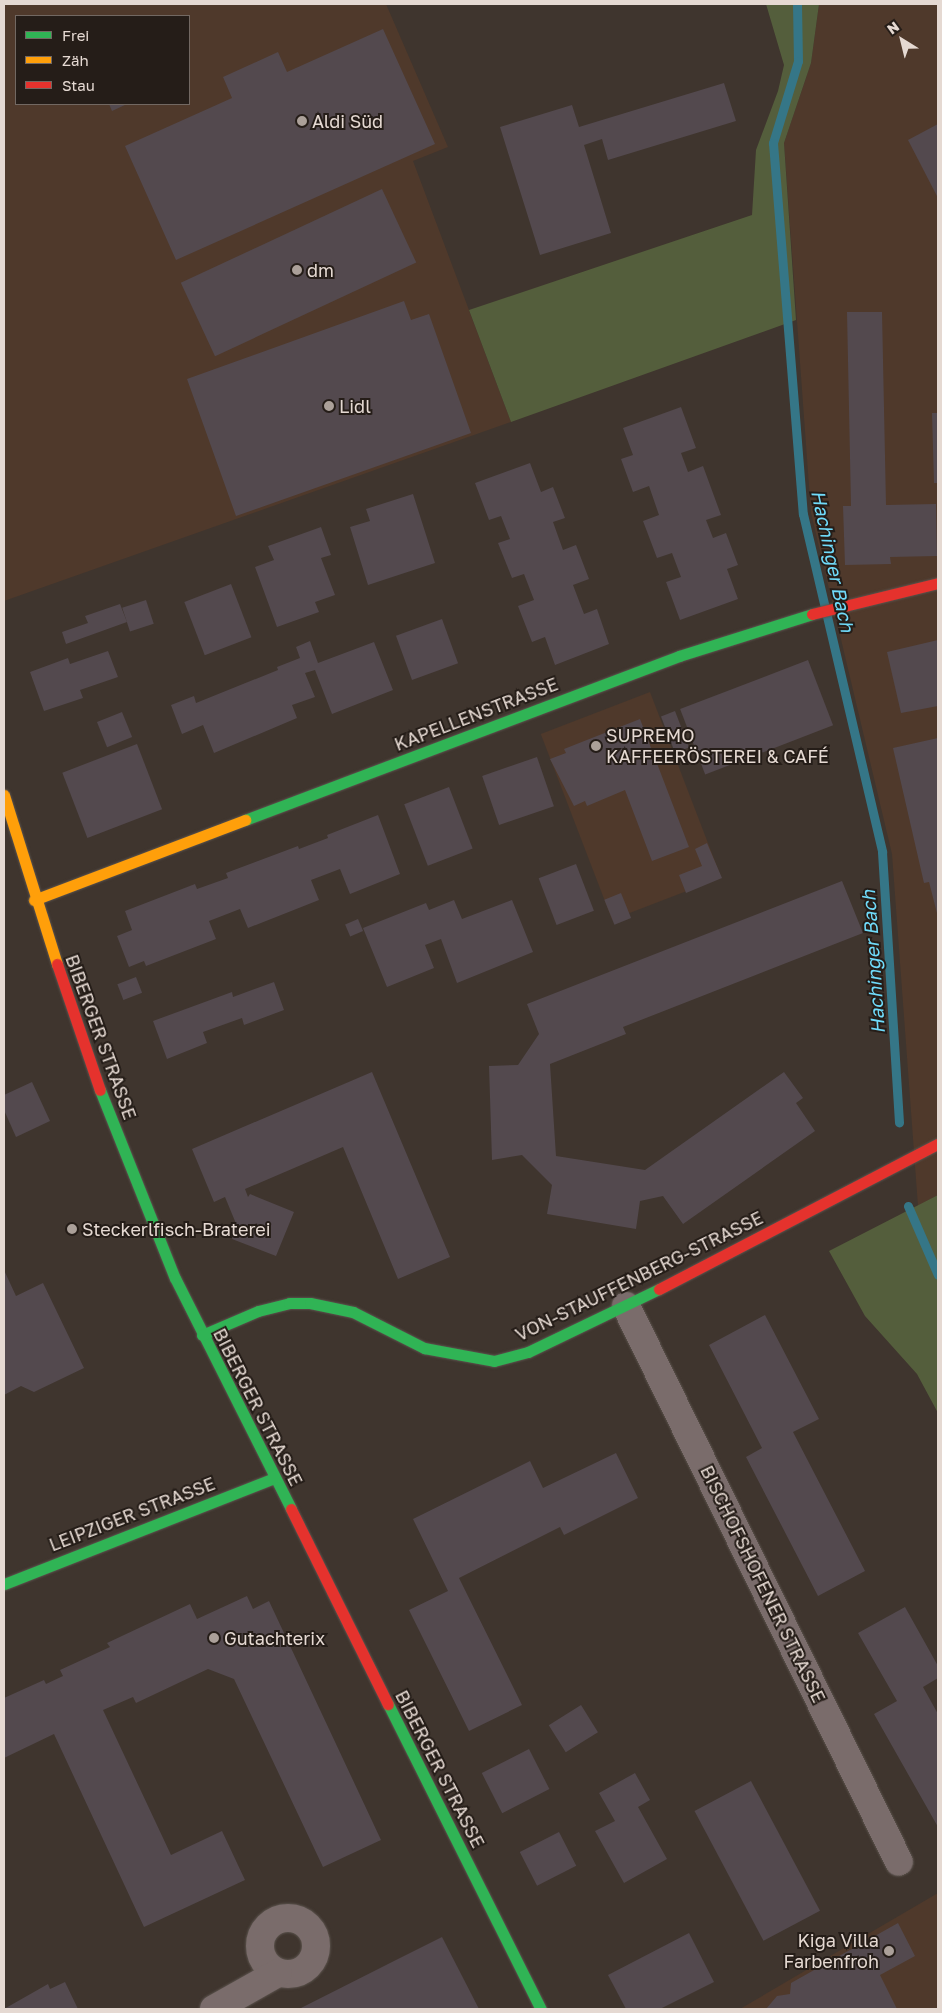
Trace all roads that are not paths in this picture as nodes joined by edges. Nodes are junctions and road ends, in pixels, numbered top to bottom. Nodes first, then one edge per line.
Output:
1 (938, 583) edge
2 (4, 795) edge
3 (34, 900) junction
4 (938, 1144) edge
5 (626, 1306) junction
6 (202, 1335) junction
7 (274, 1478) junction
8 (4, 1584) edge
9 (899, 1862) dead end
10 (278, 1973) dead end
11 (214, 2009) edge
12 (541, 2009) edge

1 - 3 street, KAPELLENSTRASSE
2 - 3 street, BIBERGER STRASSE
3 - 6 street, BIBERGER STRASSE
4 - 5 street, VON-STAUFFENBERG-STRASSE
5 - 6 street, VON-STAUFFENBERG-STRASSE
5 - 9 street, BISCHOFSHOFENER STRASSE
6 - 7 street, BIBERGER STRASSE
7 - 8 street, LEIPZIGER STRASSE
7 - 12 street, BIBERGER STRASSE
10 - 11 street

